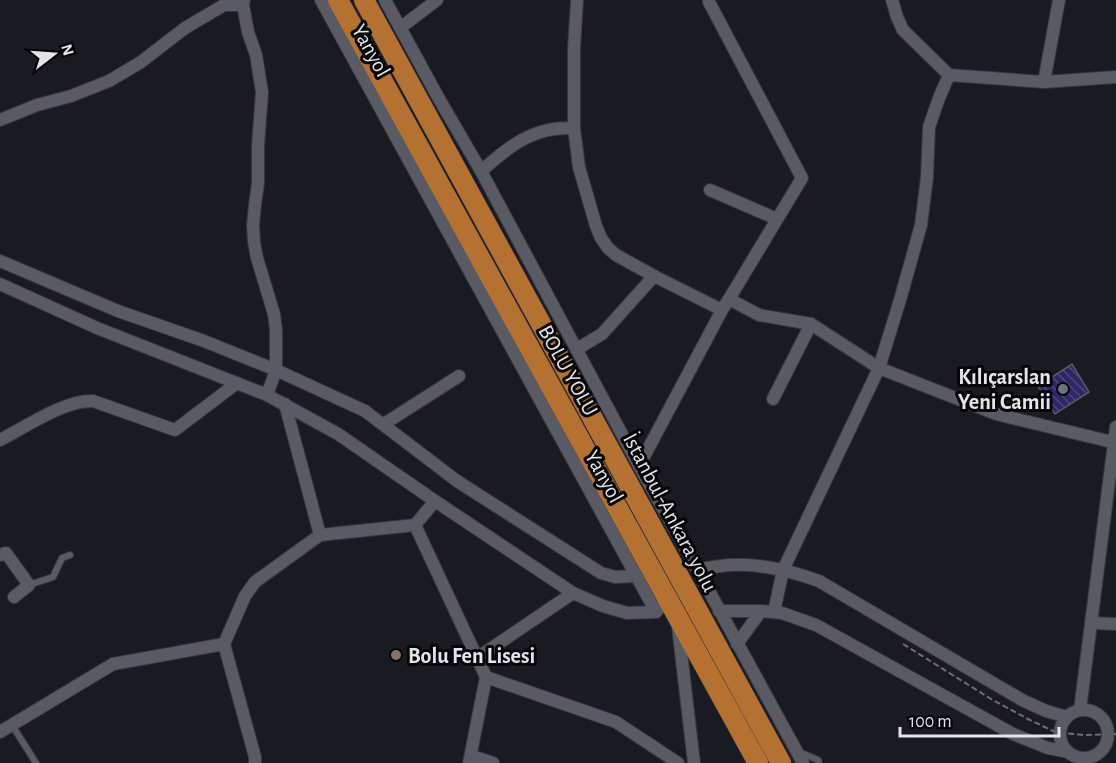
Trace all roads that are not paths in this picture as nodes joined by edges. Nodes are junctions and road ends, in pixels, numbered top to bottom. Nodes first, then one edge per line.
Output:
1 (364, 0) edge
2 (385, 0) edge
3 (437, 0) edge
4 (577, 0) edge
5 (892, 0) edge
6 (1059, 0) edge
7 (244, 2) edge
8 (709, 2) dead end
9 (332, 3) edge
10 (400, 28) junction
11 (949, 75) junction
12 (1116, 77) edge
13 (1044, 82) junction
14 (438, 97) junction
15 (0, 120) edge
16 (574, 128) junction
17 (481, 171) junction
18 (710, 189) dead end
19 (474, 199) junction
20 (777, 219) junction
21 (0, 261) edge
22 (654, 276) junction
23 (0, 284) edge
24 (729, 299) junction
25 (722, 309) junction
26 (812, 324) junction
27 (577, 349) junction
28 (879, 368) junction
29 (276, 370) junction
30 (459, 376) dead end
31 (237, 383) junction
32 (267, 395) junction
33 (773, 399) dead end
34 (285, 404) junction
35 (384, 424) junction
36 (1116, 427) edge
37 (0, 441) edge
38 (1114, 443) edge
39 (639, 466) junction
40 (435, 501) junction
41 (415, 525) junction
42 (320, 535) junction
43 (0, 555) edge
44 (70, 555) dead end
45 (697, 569) junction
46 (783, 570) junction
47 (636, 576) junction
48 (29, 585) junction
49 (675, 592) junction
50 (573, 593) junction
51 (14, 597) dead end
52 (719, 611) junction
53 (761, 611) junction
54 (656, 612) junction
55 (774, 612) junction
56 (1091, 623) junction
57 (1116, 624) edge
58 (224, 644) junction
59 (737, 644) junction
60 (477, 658) junction
61 (486, 677) junction
62 (1080, 710) junction
63 (1101, 716) junction
64 (1116, 716) edge
65 (1067, 717) junction
66 (12, 725) junction
67 (0, 732) edge
68 (1116, 750) edge
69 (1101, 751) junction
70 (1068, 752) junction
71 (788, 757) edge
72 (471, 760) edge
73 (1083, 761) edge
74 (36, 763) edge
75 (255, 763) edge
76 (493, 763) edge
77 (678, 763) edge
78 (694, 763) edge
79 (758, 763) edge
80 (803, 763) edge
81 (819, 763) edge

1 - 19 highway, İstanbul-Ankara yolu
2 - 10 street, Yanyol
3 - 10 street
4 - 16 street
5 - 11 street
6 - 13 street
7 - 15 street
7 - 29 street
8 - 20 street
9 - 47 street, Yanyol
9 - 79 highway, BOLU YOLU
10 - 14 street, Yanyol
11 - 13 street
11 - 28 street
12 - 13 street
14 - 17 street, Yanyol
14 - 19 street
16 - 17 street
16 - 22 street
17 - 27 street, Yanyol
18 - 20 street
19 - 71 highway, İstanbul-Ankara yolu
20 - 24 street
21 - 29 street
22 - 25 street
22 - 27 street
23 - 31 street
24 - 25 street
24 - 26 street
25 - 39 street
26 - 28 street
26 - 33 street
27 - 39 street, Yanyol
28 - 38 street
28 - 46 street
29 - 32 street
29 - 35 street
30 - 35 street
31 - 32 street
31 - 37 street
32 - 34 street
34 - 40 street
34 - 42 street
35 - 47 street
36 - 38 street
38 - 56 street
39 - 45 street, Yanyol
40 - 41 street
40 - 50 street
41 - 42 street
41 - 60 street
42 - 58 street
43 - 48 street
44 - 48 lane
45 - 46 street
45 - 52 street, Yanyol
46 - 55 street
46 - 65 street
47 - 54 street, Yanyol
48 - 51 street
49 - 54 street
49 - 78 street
49 - 79 street
50 - 54 street
50 - 60 street
52 - 53 street
52 - 59 street, Yanyol
53 - 55 street
53 - 59 street
55 - 70 street
56 - 57 street
56 - 62 street
58 - 66 street
58 - 75 street
59 - 71 street, Yanyol
60 - 61 street
61 - 72 street
61 - 77 street
62 - 63 street
62 - 65 street
63 - 64 street
63 - 69 street
65 - 70 street
66 - 67 street
66 - 74 lane
68 - 69 street
69 - 73 street
70 - 73 street
71 - 80 street, Yanyol
71 - 81 lane
72 - 76 street

